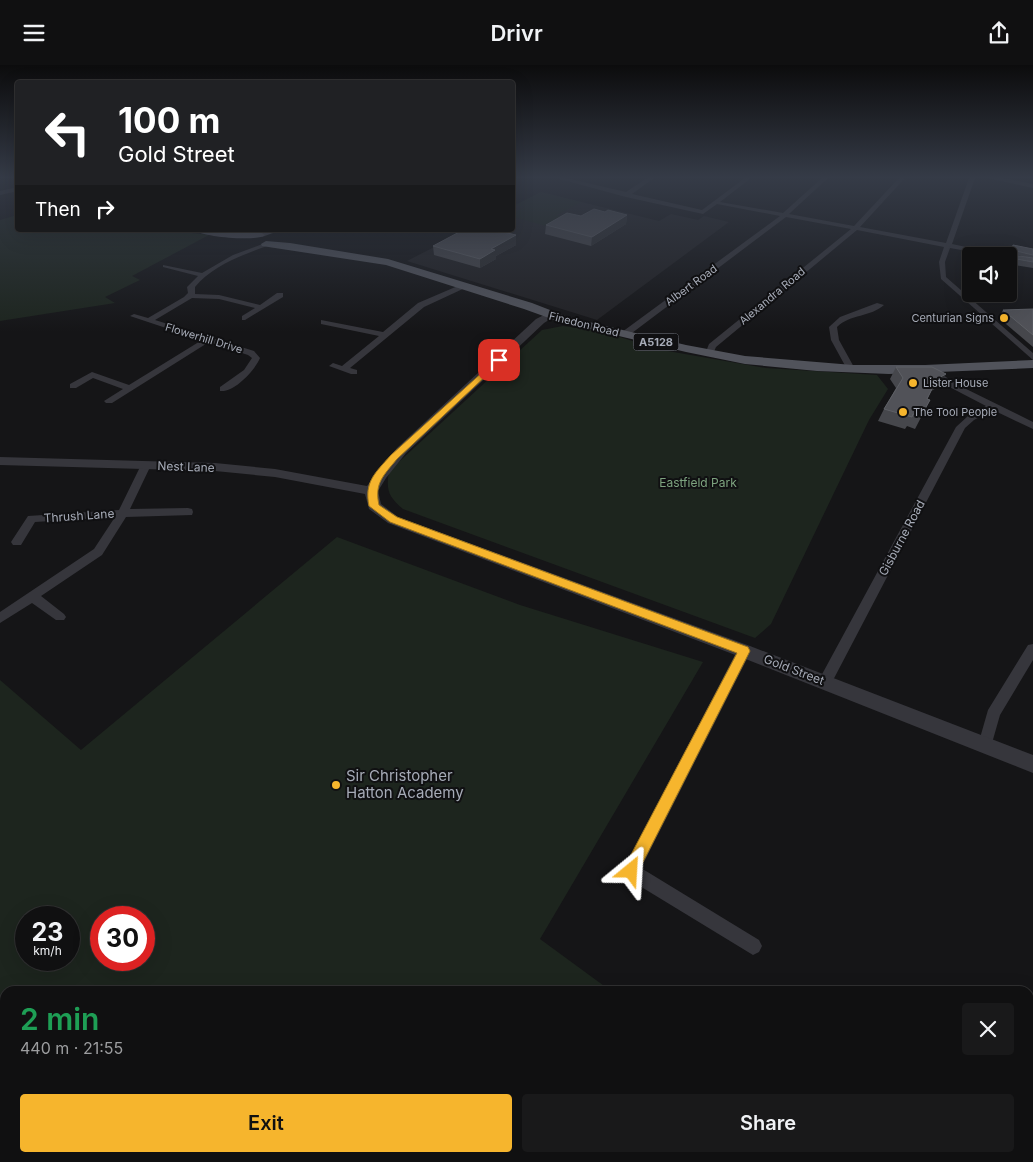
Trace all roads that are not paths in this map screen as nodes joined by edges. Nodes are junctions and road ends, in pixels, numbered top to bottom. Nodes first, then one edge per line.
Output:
1 (766, 229) edge
2 (855, 229) edge
3 (856, 229) edge
4 (953, 229) edge
5 (212, 232) edge
6 (279, 234) edge
7 (231, 235) junction
8 (263, 240) junction
9 (248, 245) junction
10 (947, 245) junction
11 (290, 246) junction
12 (962, 248) edge
13 (165, 266) dead end
14 (202, 275) junction
15 (463, 287) junction
16 (280, 295) dead end
17 (190, 296) junction
18 (262, 308) junction
19 (878, 309) dead end
20 (548, 316) junction
21 (134, 317) dead end
22 (245, 318) dead end
23 (148, 321) junction
24 (324, 322) dead end
25 (625, 334) junction
26 (384, 335) junction
27 (209, 339) junction
28 (709, 354) junction
29 (1033, 357) edge
30 (1033, 364) edge
31 (333, 366) dead end
32 (344, 369) junction
33 (851, 369) junction
34 (933, 371) junction
35 (354, 372) dead end
36 (73, 385) dead end
37 (130, 388) junction
38 (223, 389) dead end
39 (108, 401) dead end
40 (993, 406) junction
41 (1033, 426) edge
42 (0, 461) edge
43 (146, 465) junction
44 (371, 491) junction
45 (188, 512) dead end
46 (123, 513) junction
47 (17, 542) dead end
48 (32, 597) junction
49 (60, 617) dead end
50 (0, 618) edge
51 (1033, 649) edge
52 (744, 651) junction
53 (825, 682) junction
54 (985, 745) junction
55 (1033, 764) edge
56 (753, 946) dead end

1 - 25 street, Albert Road
2 - 28 street, Alexandra Road
3 - 10 street
4 - 10 street
5 - 7 main road, Finedon Road / A5128
6 - 8 main road
6 - 11 main road, Finedon Road / A5128
7 - 8 main road, Finedon Road / A5128
7 - 9 main road, Finedon Road / A5128
8 - 9 main road, Finedon Road
8 - 11 main road, Finedon Road / A5128
9 - 14 street
10 - 12 street
10 - 29 street
11 - 15 main road, Finedon Road / A5128
13 - 14 street
14 - 17 street
15 - 20 main road, Finedon Road / A5128
15 - 26 street
16 - 18 street
17 - 18 street
17 - 23 street
18 - 22 street
19 - 33 street
20 - 25 main road, Finedon Road / A5128
20 - 44 street
21 - 23 street, Flowerhill Drive
23 - 27 street, Flowerhill Drive
24 - 26 street
25 - 28 main road, Finedon Road / A5128
26 - 32 street
27 - 37 street
27 - 38 street, Flowerhill Drive
28 - 33 main road, Finedon Road / A5128
30 - 34 main road, Finedon Road / A5128
31 - 32 street
32 - 35 street
33 - 34 main road, Finedon Road / A5128
34 - 40 street
36 - 37 street
37 - 39 street
40 - 41 street
40 - 53 street, Gisburne Road
42 - 43 street, Nest Lane
43 - 44 street, Nest Lane
43 - 46 street, Thrush Lane
44 - 52 street, Gold Street
45 - 46 street, Thrush Lane
46 - 47 street, Thrush Lane
46 - 48 street, Thrush Lane
48 - 49 street
48 - 50 street, Thrush Lane
51 - 54 street
52 - 53 street, Gold Street
52 - 56 street
53 - 54 street, Gold Street
54 - 55 street, Gold Street

